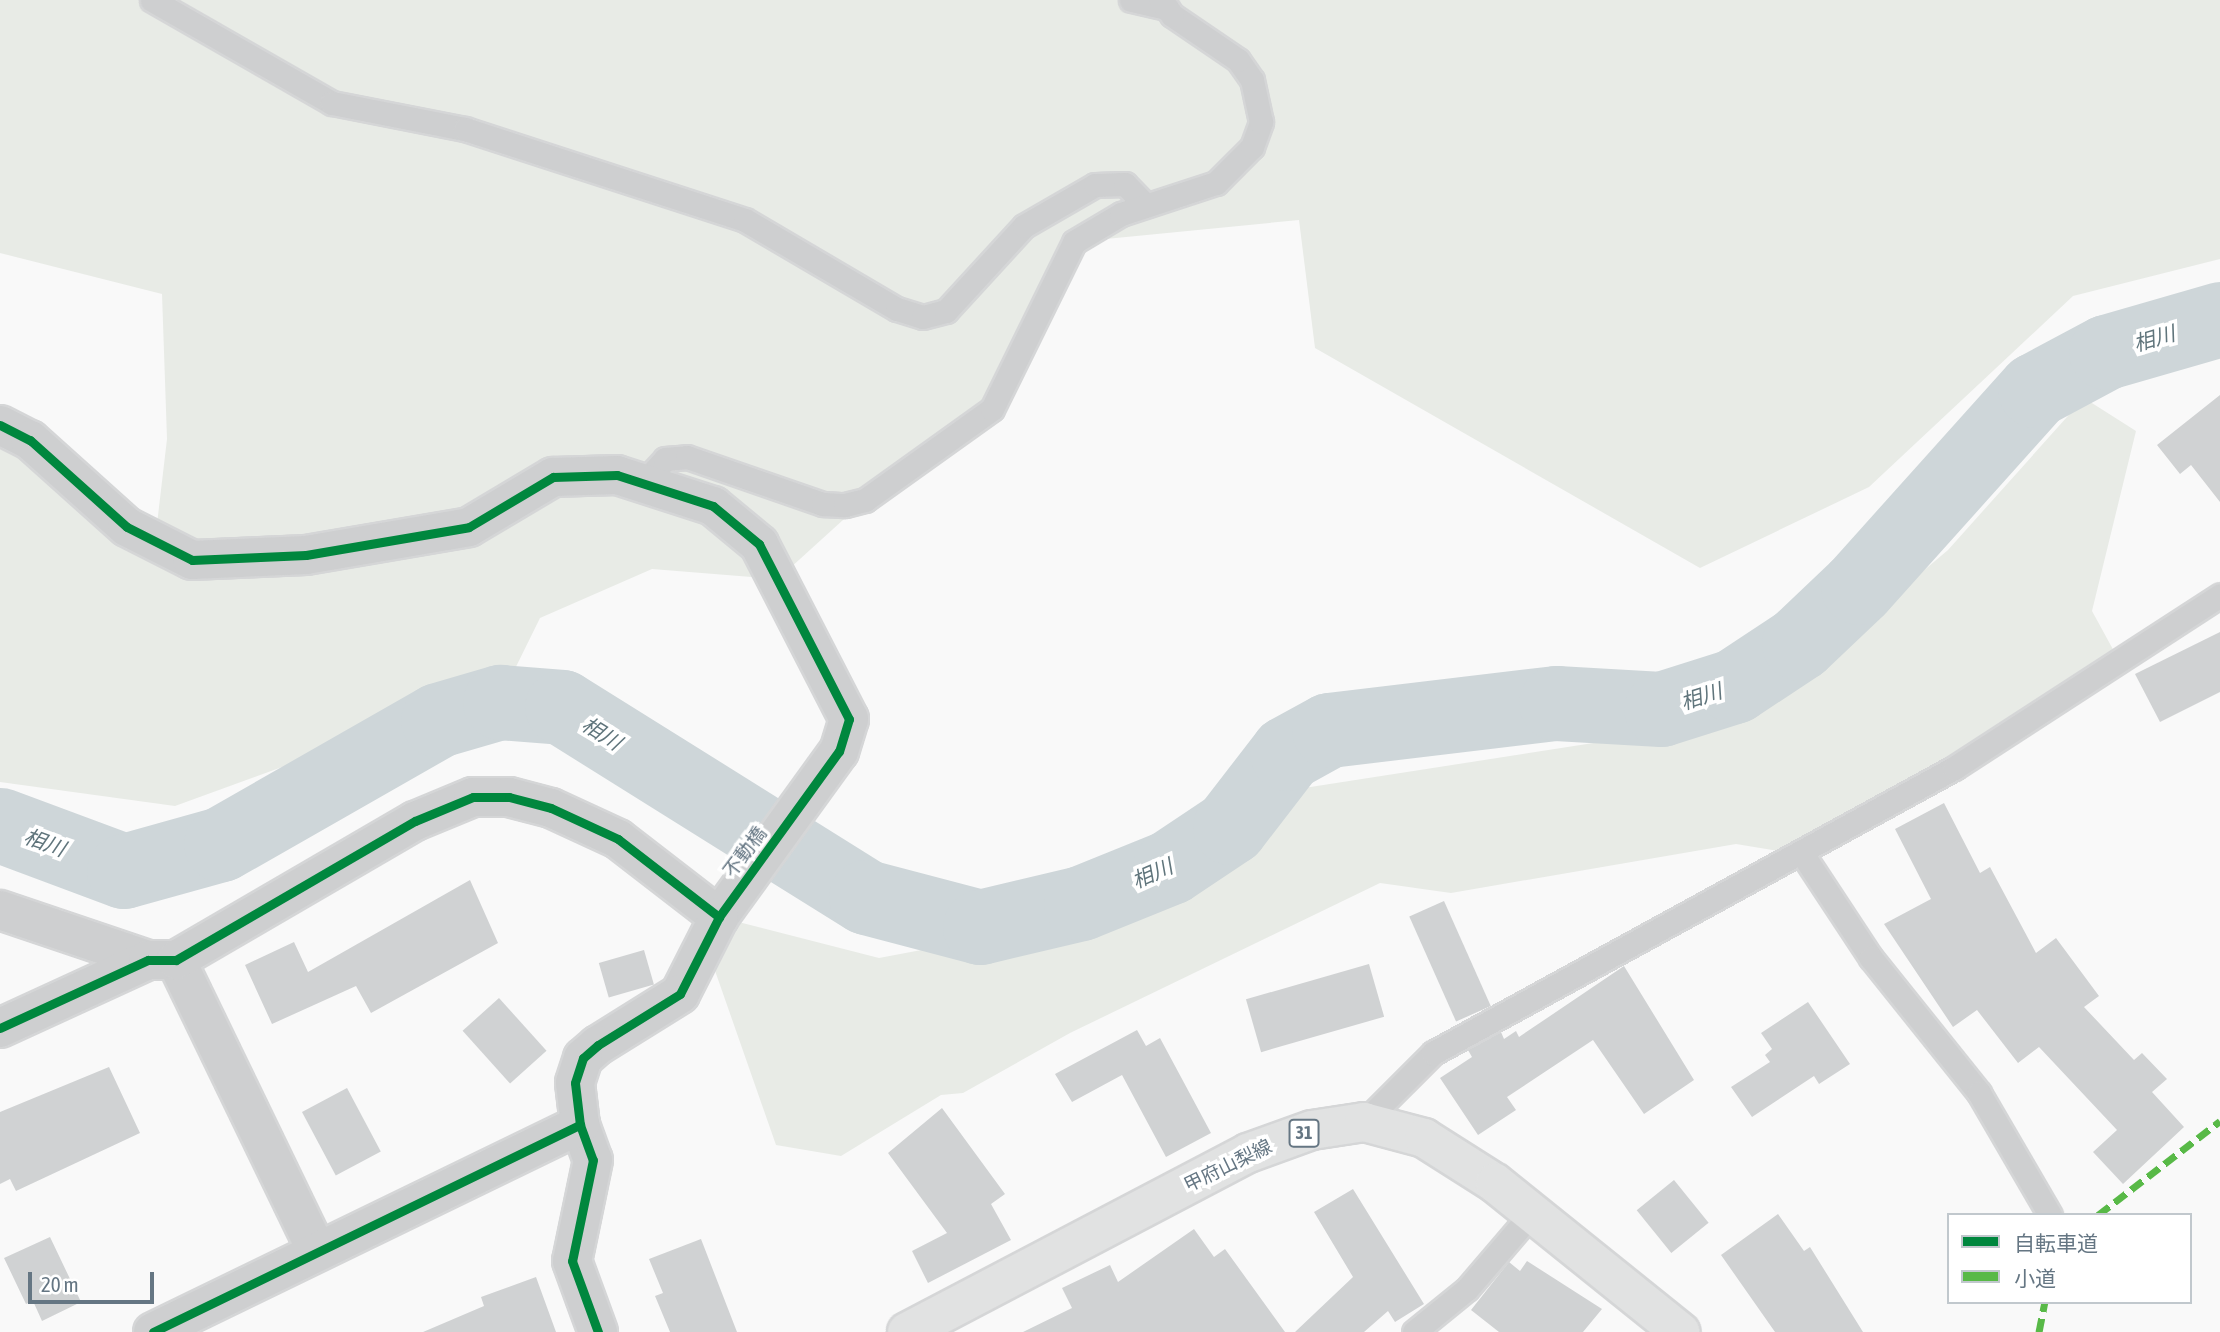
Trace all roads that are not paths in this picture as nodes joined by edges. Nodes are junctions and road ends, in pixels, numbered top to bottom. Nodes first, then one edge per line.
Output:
1 (152, 0) edge
2 (1131, 0) edge
3 (1164, 4) edge
4 (1146, 206) junction
5 (0, 425) edge
6 (642, 484) junction
7 (2220, 596) edge
8 (1803, 855) junction
9 (0, 910) edge
10 (719, 917) junction
11 (162, 960) junction
12 (0, 1028) edge
13 (1364, 1122) junction
14 (580, 1125) junction
15 (1532, 1213) junction
16 (2049, 1213) edge
17 (317, 1252) junction
18 (153, 1332) edge
19 (598, 1332) edge
20 (907, 1332) edge
21 (1414, 1332) edge
22 (1680, 1332) edge

1 - 4 lane
2 - 3 lane
3 - 4 lane
4 - 6 lane
5 - 6 street, 不動橋
6 - 10 street, 不動橋
7 - 8 lane
8 - 13 lane
8 - 16 lane
9 - 11 street
10 - 11 street
10 - 14 street, 不動橋
11 - 12 street
11 - 17 street
13 - 15 main road, 甲府山梨線 / 31
13 - 20 main road, 甲府山梨線 / 31
14 - 17 street
14 - 19 street, 不動橋
15 - 21 lane
15 - 22 main road, 甲府山梨線 / 31
17 - 18 street

